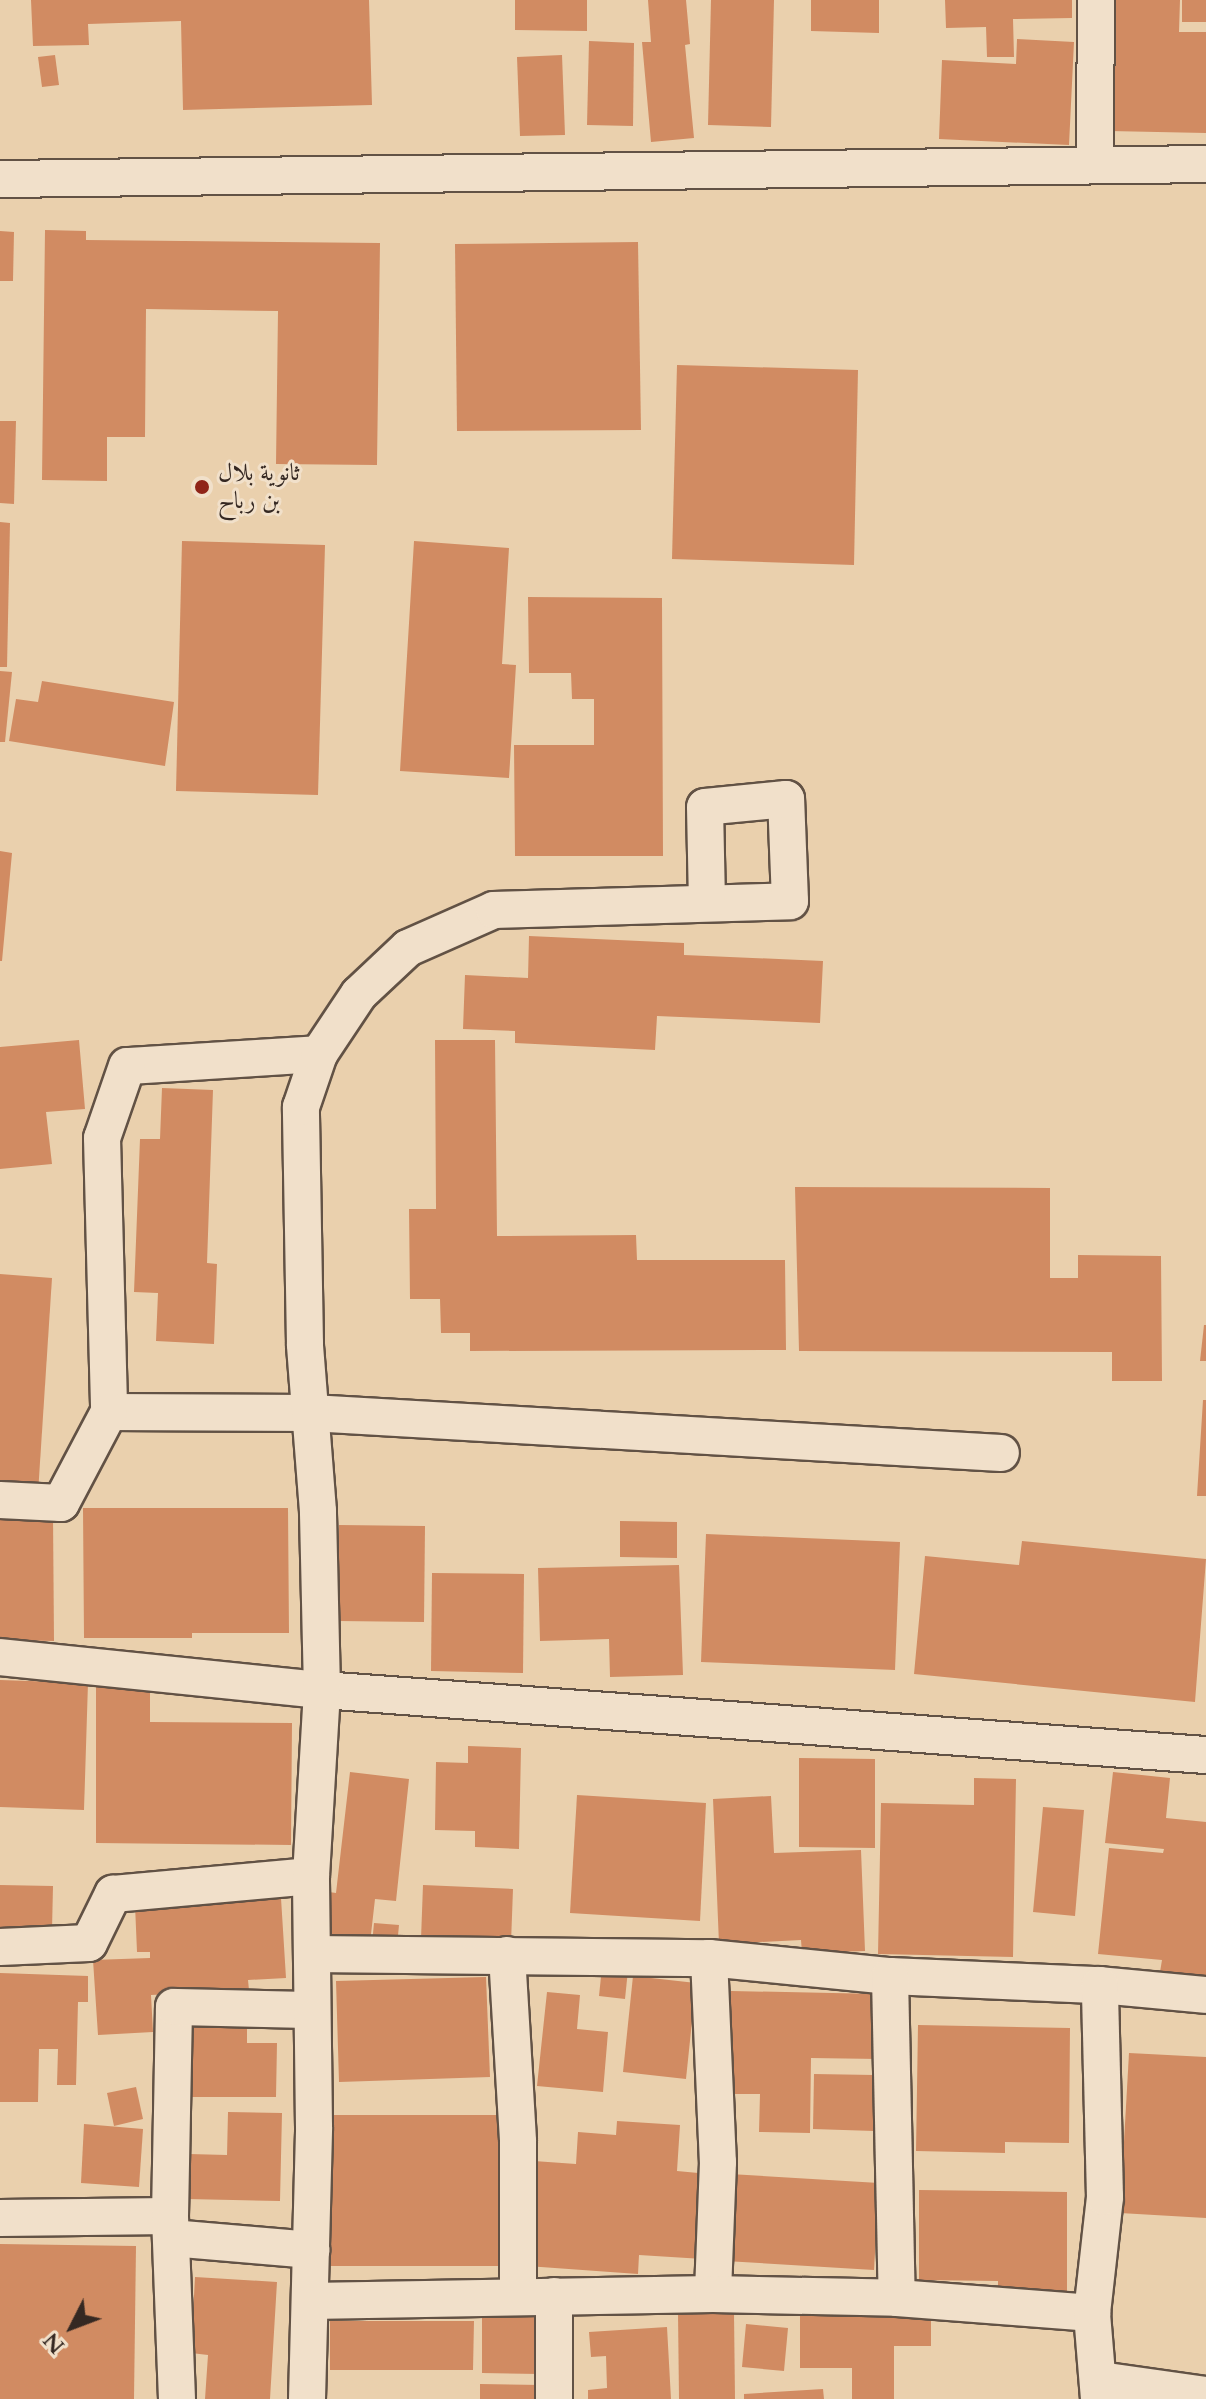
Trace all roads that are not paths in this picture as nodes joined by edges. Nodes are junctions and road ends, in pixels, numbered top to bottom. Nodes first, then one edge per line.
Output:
1 (1096, 0) edge
2 (1206, 164) edge
3 (1095, 165) junction
4 (0, 179) edge
5 (707, 903) dead end
6 (319, 1054) junction
7 (109, 1412) junction
8 (311, 1413) junction
9 (1001, 1453) dead end
10 (0, 1500) edge
11 (0, 1657) edge
12 (322, 1690) junction
13 (1206, 1755) edge
14 (311, 1876) junction
15 (0, 1947) edge
16 (312, 1954) junction
17 (507, 1955) junction
18 (709, 1958) junction
19 (890, 1976) junction
20 (1100, 1985) junction
21 (1206, 1995) edge
22 (311, 2010) junction
23 (0, 2218) edge
24 (170, 2227) junction
25 (311, 2250) junction
26 (713, 2294) junction
27 (554, 2296) junction
28 (518, 2297) junction
29 (897, 2298) junction
30 (310, 2301) junction
31 (1092, 2313) junction
32 (1100, 2390) edge
33 (1206, 2395) edge
34 (177, 2399) edge
35 (307, 2399) edge
36 (554, 2399) edge

1 - 3 street
2 - 3 street
3 - 4 street
5 - 6 street
6 - 7 street
6 - 8 street
7 - 8 street
7 - 10 street
8 - 9 street
8 - 12 street
11 - 12 street
12 - 13 street
12 - 14 street
14 - 15 street
14 - 16 street
16 - 17 street
16 - 22 street
17 - 18 street
17 - 28 street
18 - 19 street
18 - 26 street
19 - 20 street
19 - 29 street
20 - 21 street
20 - 31 street
22 - 24 street
22 - 25 street
23 - 24 street
24 - 25 street
24 - 34 street
25 - 30 street
26 - 27 street
26 - 29 street
27 - 28 street
27 - 36 street
28 - 30 street
29 - 31 street
30 - 35 street
31 - 32 street
32 - 33 street

